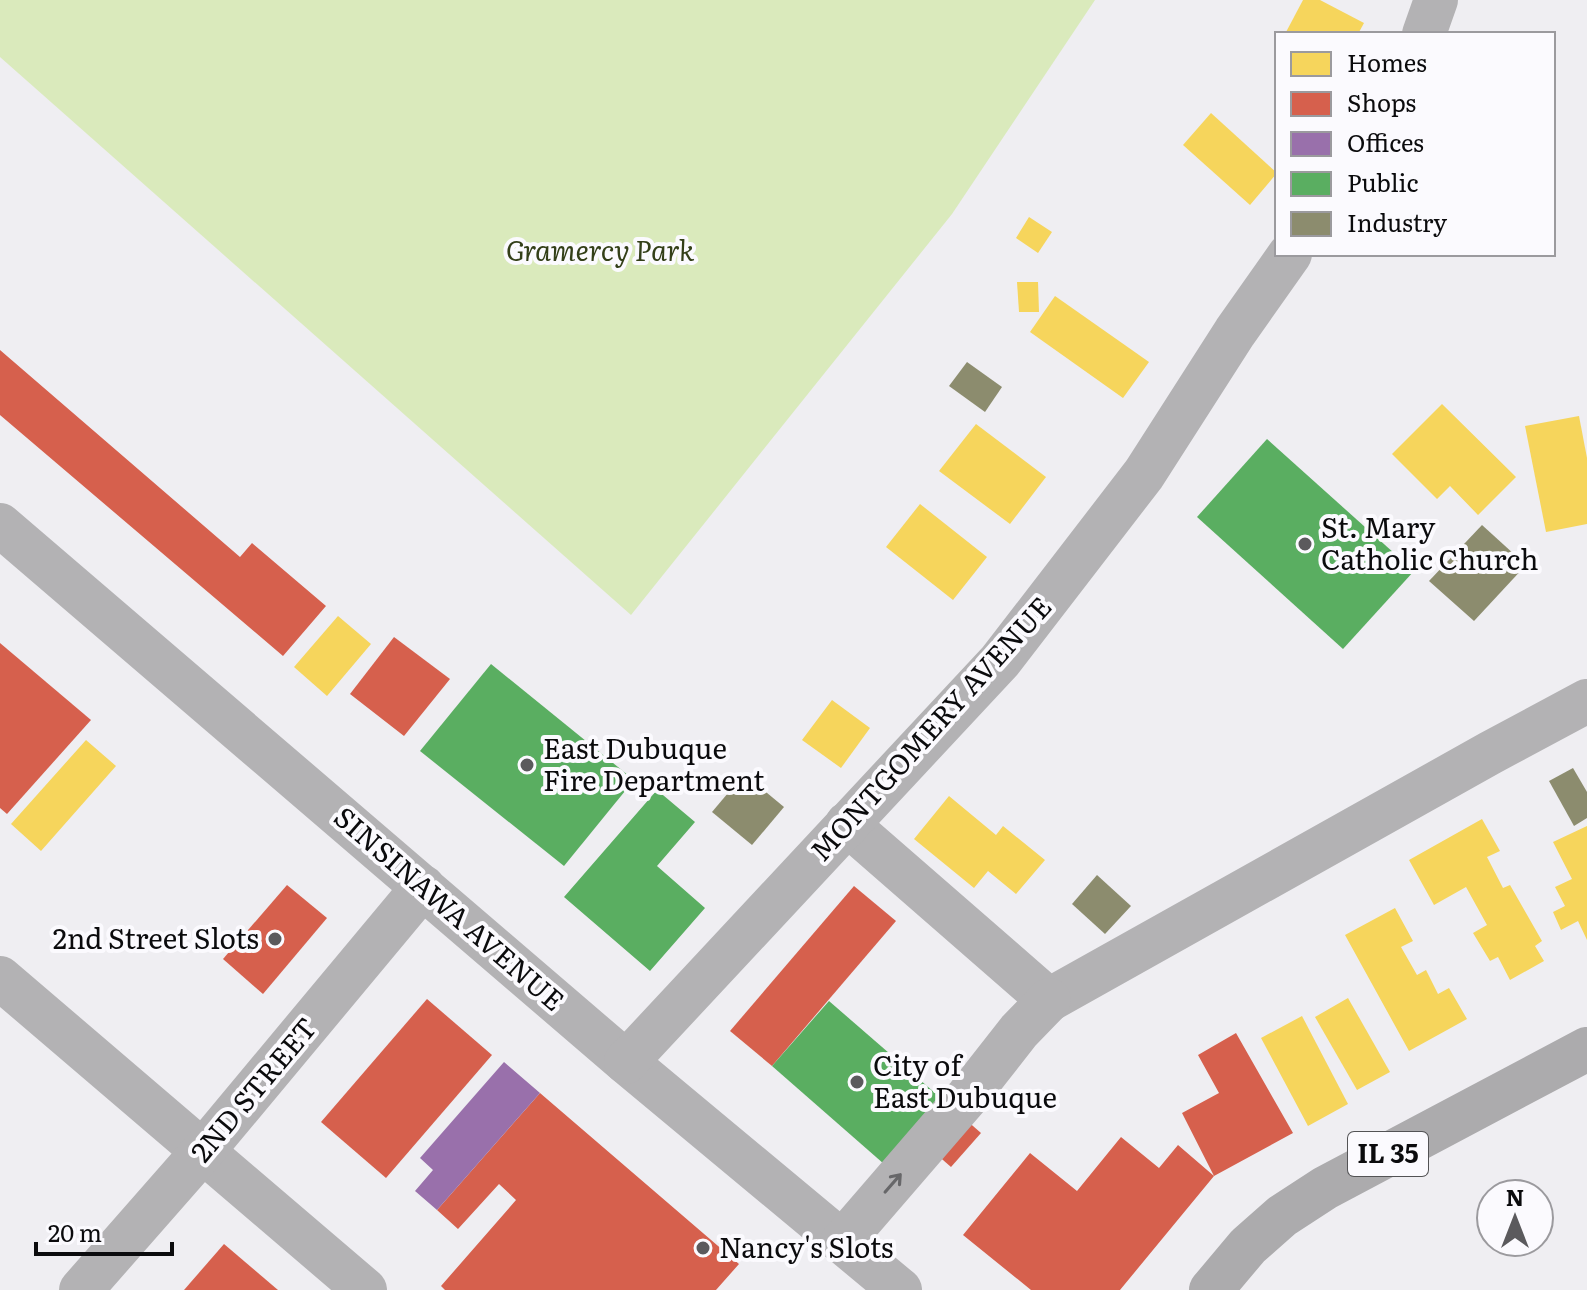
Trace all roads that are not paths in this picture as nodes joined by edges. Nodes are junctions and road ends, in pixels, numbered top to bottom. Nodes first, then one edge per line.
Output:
1 (1436, 0) edge
2 (1425, 32) edge
3 (1289, 256) edge
4 (0, 525) edge
5 (1587, 701) edge
6 (847, 824) junction
7 (423, 887) junction
8 (0, 978) edge
9 (1049, 1000) junction
10 (1587, 1049) edge
11 (626, 1062) junction
12 (203, 1151) junction
13 (842, 1242) junction
14 (81, 1290) edge
15 (365, 1290) edge
16 (900, 1290) edge
17 (1211, 1290) edge

1 - 2 street
3 - 6 street, MONTGOMERY AVENUE
4 - 7 street, SINSINAWA AVENUE
5 - 9 street
6 - 9 street
6 - 11 street, MONTGOMERY AVENUE
7 - 11 street, SINSINAWA AVENUE
7 - 12 street, 2ND STREET
8 - 12 street
13 -> 9 street
10 - 17 main road, IL 35
11 - 13 street, SINSINAWA AVENUE
12 - 14 street, 2ND STREET
12 - 15 street
13 - 16 street, SINSINAWA AVENUE

